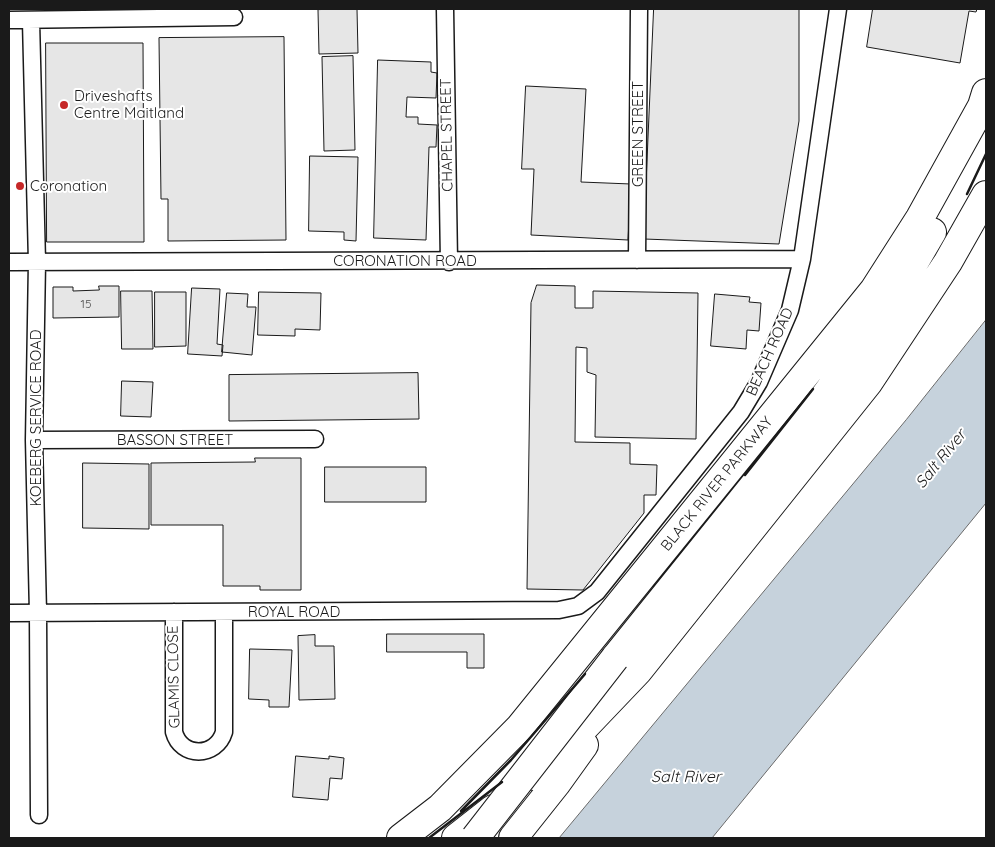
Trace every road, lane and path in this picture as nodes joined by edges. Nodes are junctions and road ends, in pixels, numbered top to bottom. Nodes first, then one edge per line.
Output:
1 (445, 9) edge
2 (639, 9) edge
3 (838, 9) edge
4 (234, 17) dead end
5 (9, 20) edge
6 (31, 21) junction
7 (984, 99) edge
8 (986, 195) edge
9 (928, 222) junction
10 (802, 259) junction
11 (637, 260) junction
12 (9, 262) edge
13 (37, 262) junction
14 (449, 262) junction
15 (315, 439) dead end
16 (34, 440) junction
17 (578, 606) joint
18 (174, 612) junction
19 (224, 612) junction
20 (9, 613) edge
21 (38, 613) junction
22 (626, 664) junction
23 (39, 815) dead end
24 (401, 838) edge
25 (456, 838) edge
26 (474, 838) edge
27 (513, 838) edge

1 - 14 street, CHAPEL STREET
2 - 11 street, GREEN STREET
3 - 10 street, BEACH ROAD
4 - 6 street
5 - 6 street
6 - 13 street, KOEBERG SERVICE ROAD
7 - 9 highway
8 - 22 highway
9 - 22 highway
9 - 24 highway, BLACK RIVER PARKWAY
10 - 11 street, CORONATION ROAD
10 - 17 street, BEACH ROAD
11 - 14 street, CORONATION ROAD
12 - 13 street, CORONATION ROAD
13 - 14 street, CORONATION ROAD
13 - 16 street, KOEBERG SERVICE ROAD
15 - 16 street, BASSON STREET
16 - 21 street, KOEBERG SERVICE ROAD
17 - 19 street, ROYAL ROAD
18 - 19 street, ROYAL ROAD
18 - 19 street, GLAMIS CLOSE
18 - 21 street, ROYAL ROAD
20 - 21 street, ROYAL ROAD
21 - 23 street, KOEBERG SERVICE ROAD
22 - 25 highway
22 - 26 highway, bridge
22 - 27 highway

